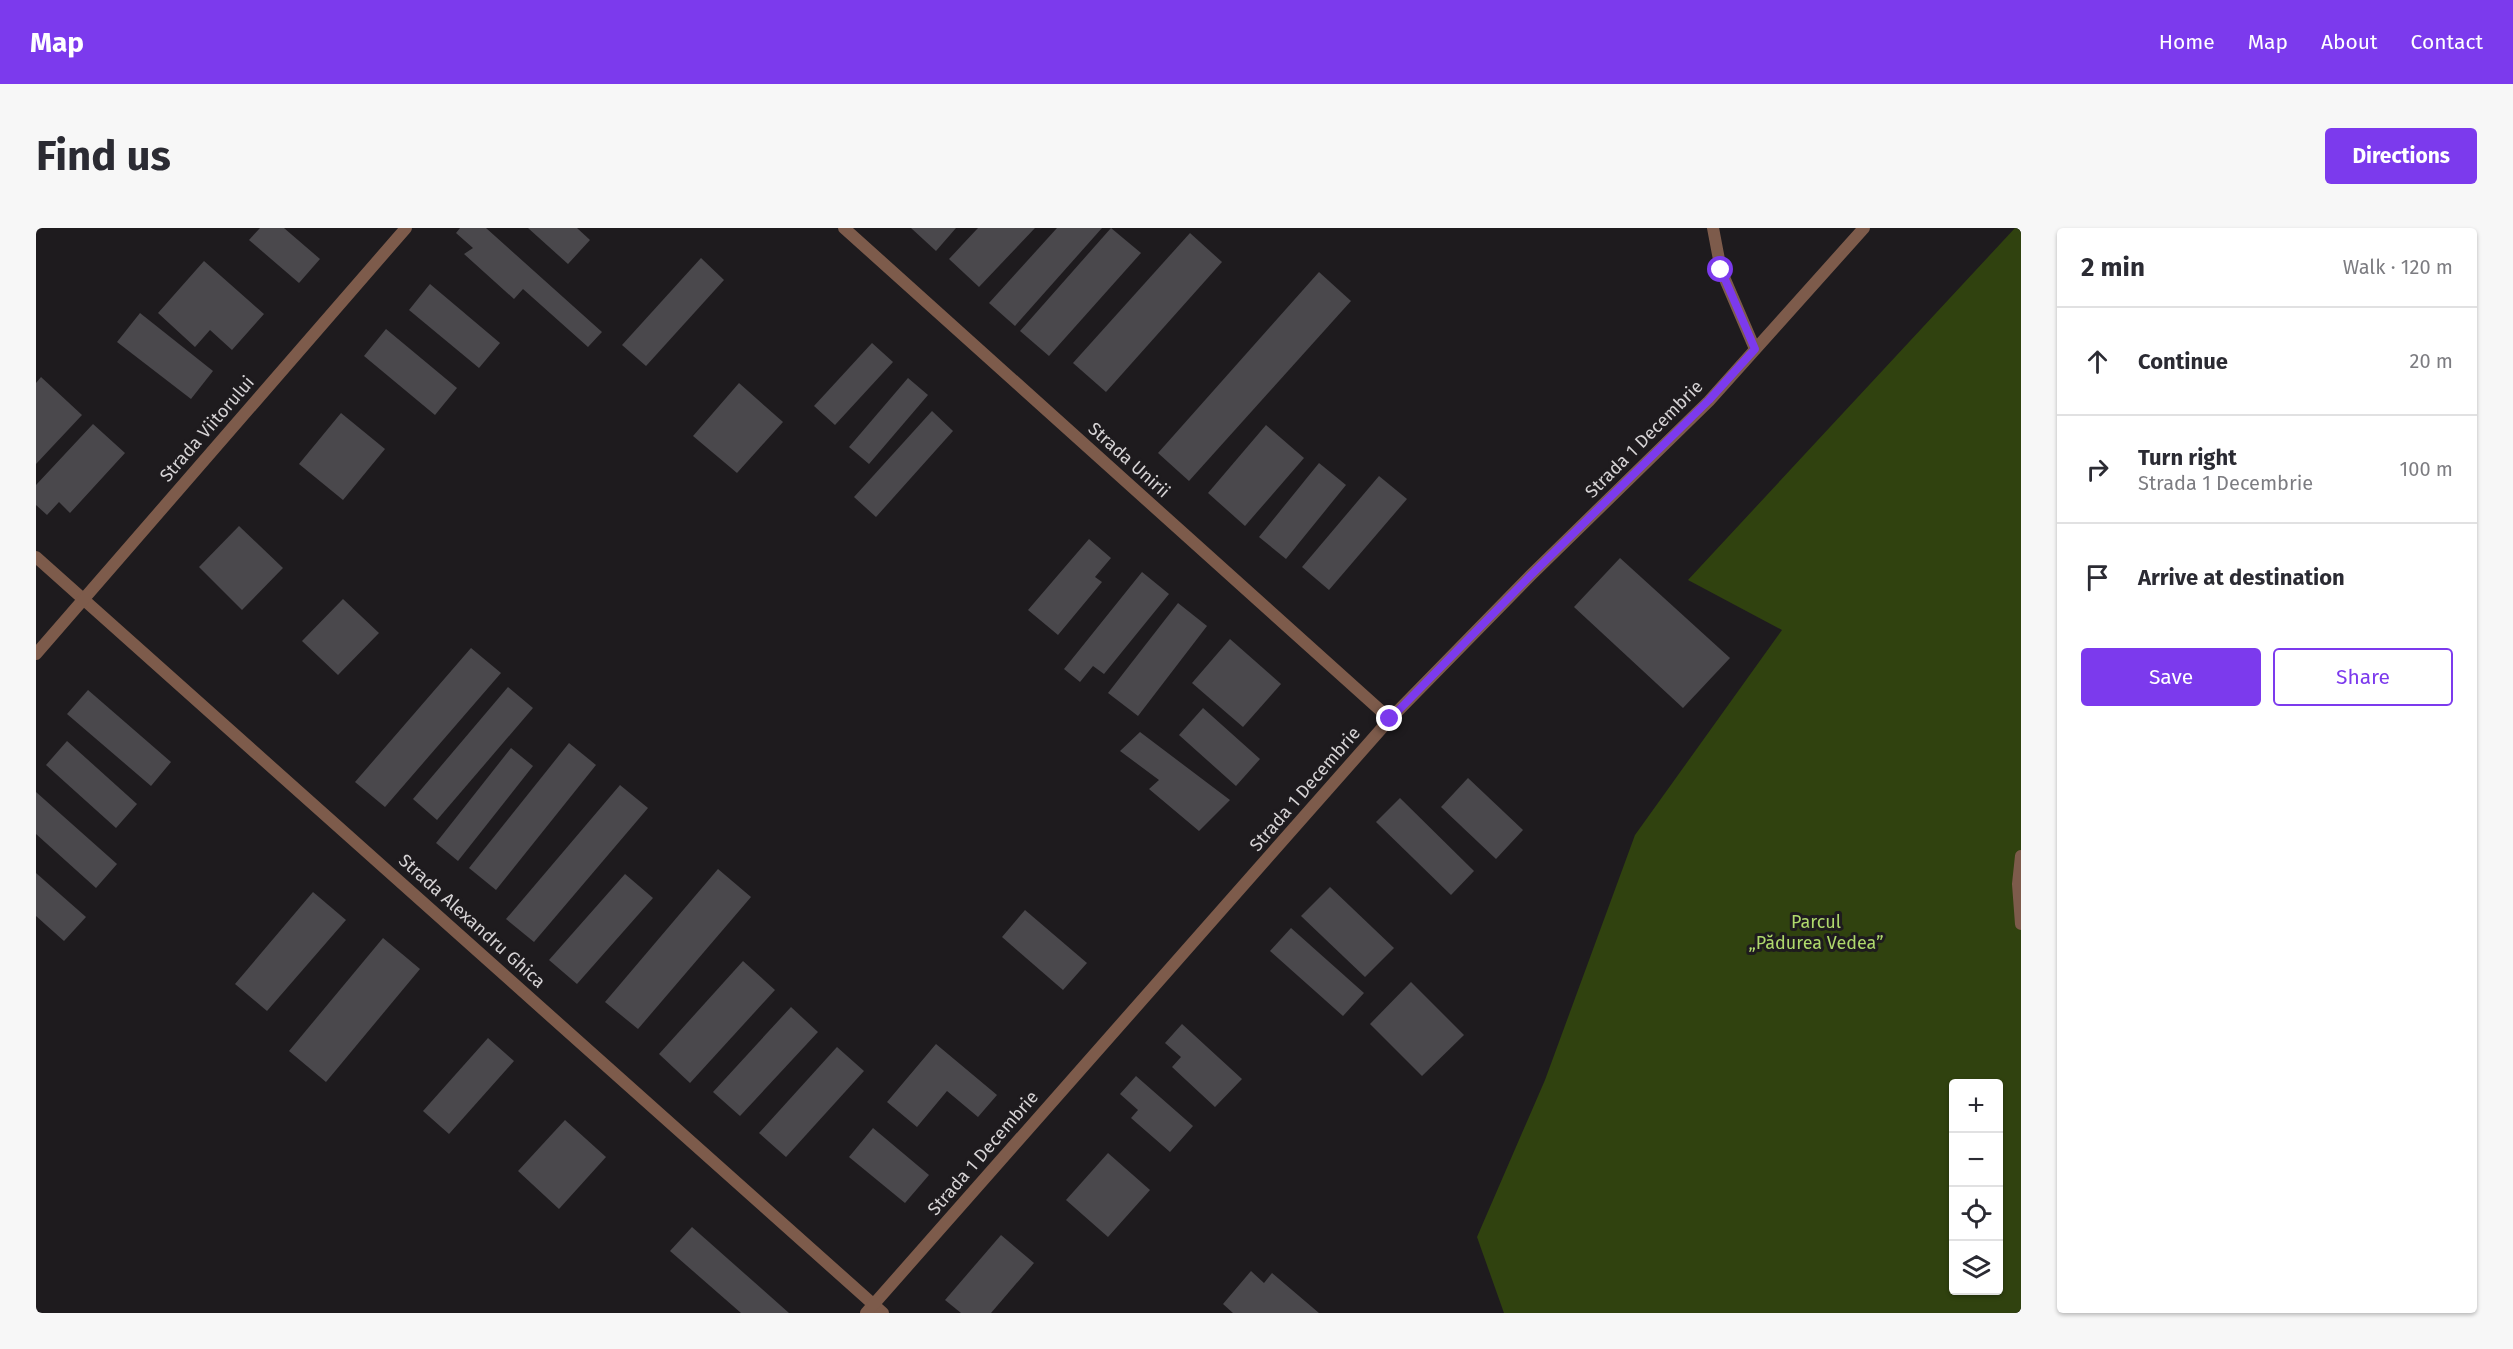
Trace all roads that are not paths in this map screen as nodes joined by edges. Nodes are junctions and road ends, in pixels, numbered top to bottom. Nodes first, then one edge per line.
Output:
1 (406, 228) edge
2 (844, 228) edge
3 (1713, 228) edge
4 (1864, 228) edge
5 (1755, 349) junction
6 (36, 557) edge
7 (83, 599) junction
8 (36, 654) edge
9 (1390, 719) junction
10 (2021, 856) edge
11 (2021, 924) edge
12 (874, 1310) edge

1 - 7 street, Strada Viitorului
2 - 9 street, Strada Unirii
3 - 5 street
4 - 5 street, Strada 1 Decembrie
5 - 9 street, Strada 1 Decembrie
6 - 7 street, Strada Alexandru Ghica
7 - 8 street, Strada Viitorului
7 - 12 street, Strada Alexandru Ghica
9 - 12 street, Strada 1 Decembrie
10 - 11 street

